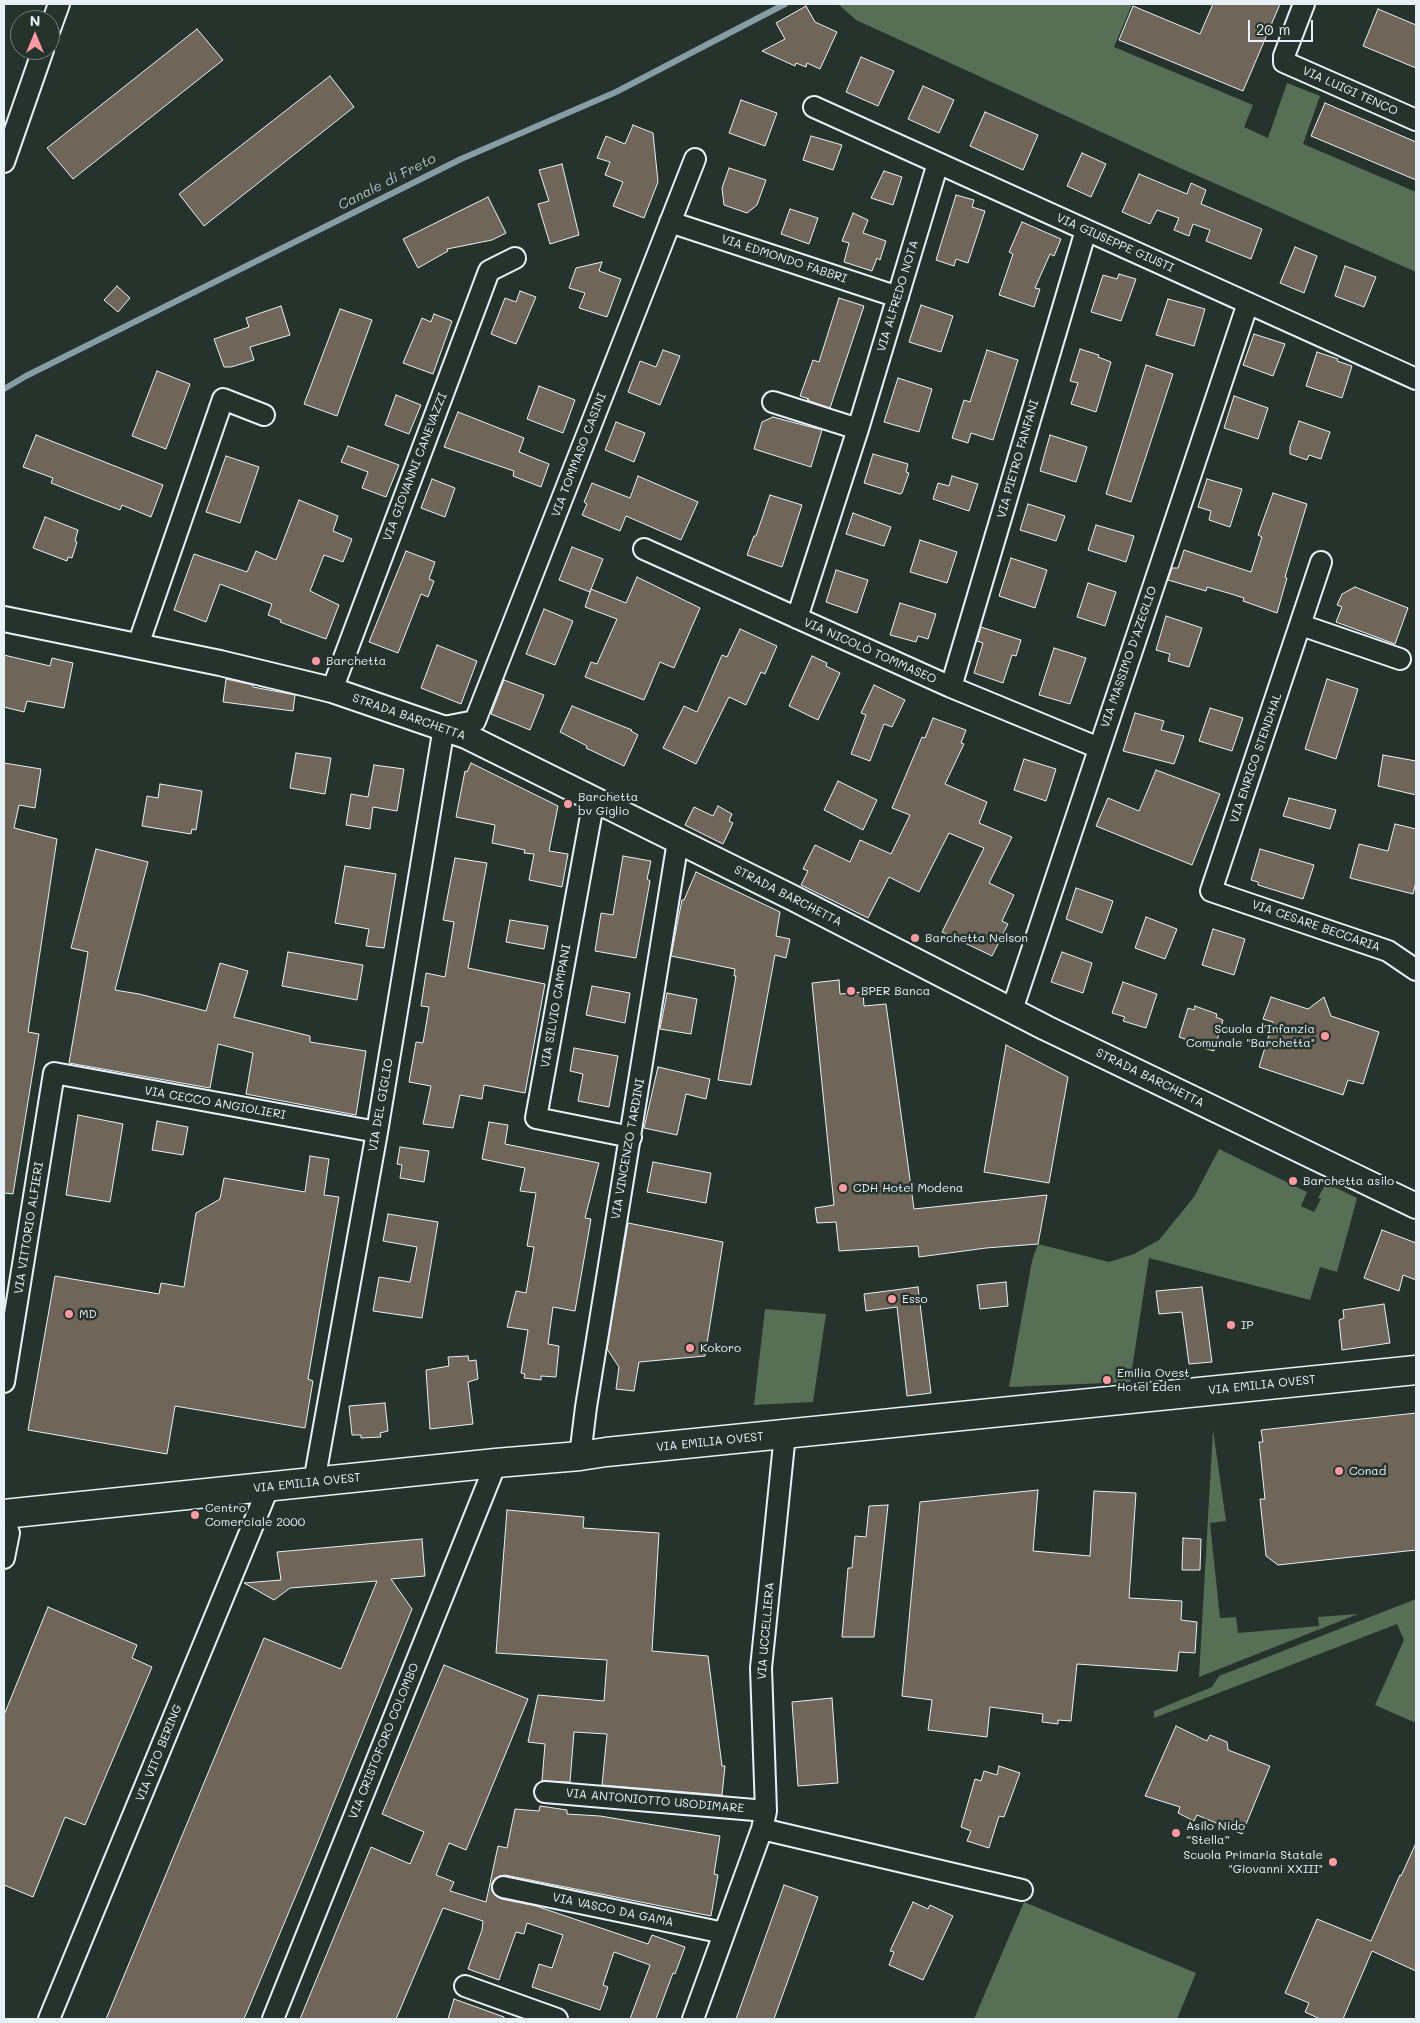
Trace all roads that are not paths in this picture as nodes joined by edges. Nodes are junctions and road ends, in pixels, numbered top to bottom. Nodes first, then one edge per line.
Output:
1 (1304, 4) edge
2 (40, 60) edge
3 (814, 108) dead end
4 (1416, 120) edge
5 (695, 160) dead end
6 (4, 162) edge
7 (938, 164) junction
8 (670, 222) junction
9 (1086, 230) junction
10 (515, 258) dead end
11 (898, 297) junction
12 (1248, 303) junction
13 (1416, 379) edge
14 (773, 402) dead end
15 (264, 414) dead end
16 (858, 429) junction
17 (644, 549) dead end
18 (1321, 562) dead end
19 (797, 618) junction
20 (4, 619) edge
21 (1301, 625) junction
22 (138, 645) junction
23 (1400, 660) dead end
24 (951, 687) junction
25 (332, 690) junction
26 (444, 727) junction
27 (1099, 748) junction
28 (594, 799) junction
29 (678, 841) junction
30 (1211, 891) joint
31 (1416, 970) edge
32 (1012, 1010) junction
33 (54, 1074) joint
34 (377, 1132) junction
35 (631, 1137) junction
36 (1416, 1206) edge
37 (1416, 1370) edge
38 (4, 1382) edge
39 (785, 1434) junction
40 (580, 1456) junction
41 (496, 1463) junction
42 (314, 1482) junction
43 (269, 1486) junction
44 (4, 1514) edge
45 (4, 1520) edge
46 (4, 1558) edge
47 (545, 1792) dead end
48 (764, 1820) junction
49 (502, 1887) dead end
50 (1022, 1890) dead end
51 (724, 1933) junction
52 (465, 1986) dead end
53 (49, 2019) edge
54 (273, 2019) edge
55 (557, 2019) edge
56 (693, 2019) edge

1 - 4 street, VIA LUIGI TENCO
2 - 6 street
3 - 7 street, VIA GIUSEPPE GIUSTI
5 - 8 street, VIA TOMMASO CASINI
7 - 9 street, VIA GIUSEPPE GIUSTI
7 - 11 street, VIA ALFREDO NOTA
8 - 11 street, VIA EDMONDO FABBRI
8 - 26 street, VIA TOMMASO CASINI
9 - 12 street, VIA GIUSEPPE GIUSTI
9 - 24 street, VIA PIETRO FANFANI
10 - 25 street, VIA GIOVANNI CANEVAZZI
11 - 16 street, VIA ALFREDO NOTA
12 - 13 street, VIA GIUSEPPE GIUSTI
12 - 27 street, VIA MASSIMO D'AZEGLIO
14 - 16 street
15 - 22 street
16 - 19 street, VIA ALFREDO NOTA
17 - 19 street, VIA NICOLÒ TOMMASEO
18 - 21 street, VIA ENRICO STENDHAL
19 - 24 street, VIA NICOLÒ TOMMASEO
20 - 22 street, STRADA BARCHETTA
21 - 23 street
21 - 30 street, VIA ENRICO STENDHAL
22 - 25 street, STRADA BARCHETTA
24 - 27 street, VIA NICOLÒ TOMMASEO
25 - 26 street, STRADA BARCHETTA
26 - 28 street, STRADA BARCHETTA
26 - 34 street, VIA DEL GIGLIO
27 - 32 street, VIA MASSIMO D'AZEGLIO
28 - 29 street, STRADA BARCHETTA
28 - 35 street, VIA SILVIO CAMPANI
29 - 32 street, STRADA BARCHETTA
29 - 35 street, VIA VINCENZO TARDINI
30 - 31 street, VIA CESARE BECCARIA
32 - 36 street, STRADA BARCHETTA
33 - 34 street, VIA CECCO ANGIOLIERI
33 - 38 street, VIA VITTORIO ALFIERI
34 - 42 street, VIA DEL GIGLIO
35 - 40 street, VIA VINCENZO TARDINI
37 - 39 main road, VIA EMILIA OVEST
39 - 40 main road, VIA EMILIA OVEST
39 - 48 street, VIA UCCELLIERA
40 - 41 main road, VIA EMILIA OVEST
41 - 42 main road, VIA EMILIA OVEST
41 - 54 street, VIA CRISTOFORO COLOMBO
42 - 43 main road, VIA EMILIA OVEST
43 - 44 main road, VIA EMILIA OVEST
43 - 53 street, VIA VITO BERING
45 - 46 street
47 - 48 street, VIA ANTONIOTTO USODIMARE
48 - 50 street
48 - 51 street, VIA UCCELLIERA
49 - 51 street, VIA VASCO DA GAMA
51 - 56 street, VIA UCCELLIERA
52 - 55 street

